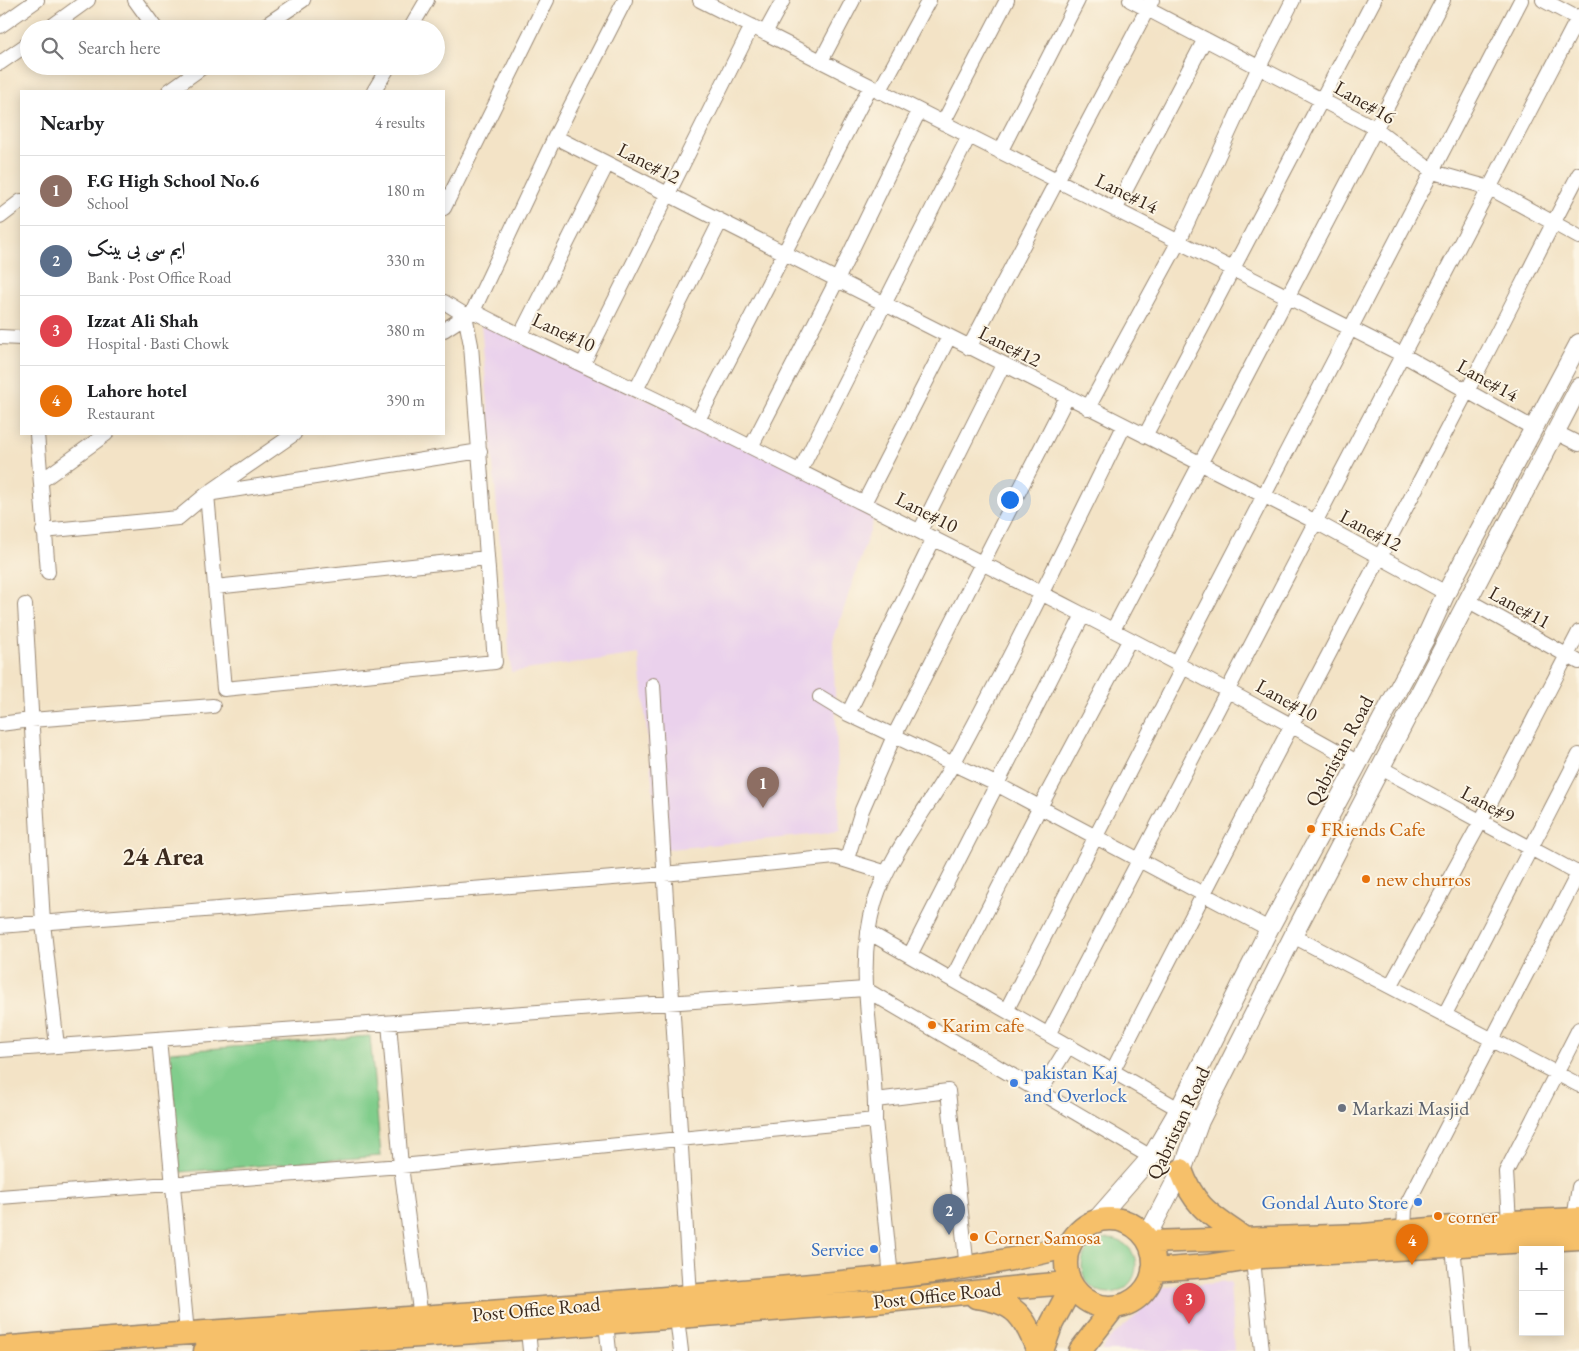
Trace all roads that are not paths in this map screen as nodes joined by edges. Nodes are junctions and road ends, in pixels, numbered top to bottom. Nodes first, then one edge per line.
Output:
1 (37, 0) edge
2 (88, 0) edge
3 (136, 0) edge
4 (303, 0) edge
5 (427, 0) edge
6 (547, 0) edge
7 (625, 0) edge
8 (783, 0) edge
9 (853, 0) edge
10 (929, 0) edge
11 (1007, 0) edge
12 (1078, 0) edge
13 (1130, 0) edge
14 (1293, 0) edge
15 (1374, 0) edge
16 (1442, 0) edge
17 (1521, 0) edge
18 (1543, 0) edge
19 (708, 2) edge
20 (1149, 5) edge
21 (1579, 18) edge
22 (60, 20) edge
23 (150, 20) edge
24 (273, 20) edge
25 (415, 20) edge
26 (0, 26) edge
27 (752, 26) junction
28 (765, 33) junction
29 (1206, 40) junction
30 (20, 49) edge
31 (821, 61) junction
32 (0, 63) edge
33 (1259, 68) junction
34 (183, 75) edge
35 (383, 75) edge
36 (170, 90) edge
37 (375, 90) edge
38 (874, 90) junction
39 (1321, 100) junction
40 (919, 111) junction
41 (943, 123) junction
42 (1376, 128) junction
43 (969, 136) junction
44 (555, 137) junction
45 (1000, 152) junction
46 (607, 164) junction
47 (1433, 172) junction
48 (1579, 174) edge
49 (1057, 180) junction
50 (1490, 188) junction
51 (667, 195) junction
52 (20, 202) edge
53 (445, 206) edge
54 (1115, 210) junction
55 (0, 217) edge
56 (720, 222) junction
57 (1553, 222) junction
58 (1579, 237) edge
59 (1179, 241) junction
60 (785, 254) junction
61 (1234, 270) junction
62 (836, 280) junction
63 (1287, 297) junction
64 (445, 302) edge
65 (884, 304) junction
66 (469, 313) junction
67 (1350, 328) junction
68 (445, 329) edge
69 (521, 334) junction
70 (0, 337) edge
71 (949, 337) junction
72 (20, 338) edge
73 (1579, 343) edge
74 (969, 348) junction
75 (1403, 355) junction
76 (583, 364) junction
77 (1003, 365) junction
78 (1579, 387) edge
79 (636, 390) junction
80 (1467, 391) junction
81 (1067, 397) junction
82 (1088, 408) junction
83 (698, 420) junction
84 (1124, 426) junction
85 (1533, 428) junction
86 (1557, 433) junction
87 (37, 435) edge
88 (105, 435) edge
89 (293, 435) edge
90 (1145, 436) junction
91 (1579, 444) edge
92 (750, 448) junction
93 (480, 451) junction
94 (1200, 464) junction
95 (800, 471) junction
96 (41, 481) junction
97 (206, 494) junction
98 (1263, 496) junction
99 (864, 503) junction
100 (1316, 522) junction
101 (43, 531) junction
102 (920, 531) junction
103 (934, 538) junction
104 (1379, 557) junction
105 (487, 558) junction
106 (983, 563) junction
107 (48, 572) dead end
108 (215, 587) junction
109 (1042, 593) junction
110 (1446, 593) junction
111 (1467, 600) junction
112 (25, 605) dead end
113 (1083, 615) junction
114 (1113, 630) junction
115 (1579, 632) edge
116 (1130, 639) junction
117 (1424, 639) junction
118 (1441, 650) junction
119 (1573, 659) edge
120 (1180, 665) junction
121 (653, 685) dead end
122 (1228, 690) junction
123 (820, 697) dead end
124 (213, 706) dead end
125 (848, 714) junction
126 (30, 720) junction
127 (0, 724) edge
128 (1292, 726) junction
129 (894, 736) junction
130 (1579, 756) edge
131 (1357, 762) junction
132 (953, 763) junction
133 (1379, 767) junction
134 (998, 784) junction
135 (1040, 807) junction
136 (1480, 823) junction
137 (1095, 836) junction
138 (1529, 848) junction
139 (847, 859) junction
140 (1140, 860) junction
141 (887, 873) junction
142 (1579, 873) edge
143 (664, 874) junction
144 (1202, 893) junction
145 (43, 923) junction
146 (0, 926) edge
147 (1269, 929) junction
148 (868, 932) junction
149 (1293, 936) junction
150 (910, 955) junction
151 (952, 979) junction
152 (1391, 985) junction
153 (865, 989) junction
154 (672, 1003) junction
155 (1007, 1010) junction
156 (1444, 1014) junction
157 (390, 1023) junction
158 (1579, 1028) edge
159 (1050, 1033) junction
160 (159, 1039) junction
161 (1492, 1039) junction
162 (1069, 1045) junction
163 (57, 1046) junction
164 (0, 1050) edge
165 (1113, 1070) junction
166 (1556, 1073) junction
167 (1579, 1085) edge
168 (1041, 1090) junction
169 (876, 1100) junction
170 (1178, 1109) junction
171 (875, 1120) junction
172 (1200, 1121) junction
173 (680, 1140) junction
174 (1151, 1157) junction
175 (401, 1166) junction
176 (1181, 1170) junction
177 (174, 1184) junction
178 (1579, 1187) edge
179 (0, 1197) edge
180 (1094, 1222) junction
181 (1509, 1222) junction
182 (1577, 1225) edge
183 (1404, 1231) junction
184 (1147, 1240) junction
185 (1069, 1246) junction
186 (1453, 1246) junction
187 (1249, 1249) junction
188 (967, 1268) junction
189 (1154, 1270) junction
190 (891, 1277) junction
191 (1071, 1285) junction
192 (955, 1294) junction
193 (690, 1296) junction
194 (1114, 1307) junction
195 (677, 1318) junction
196 (433, 1323) junction
197 (606, 1323) junction
198 (187, 1332) junction
199 (529, 1340) edge
200 (153, 1343) edge
201 (0, 1348) edge
202 (205, 1351) edge
203 (609, 1351) edge
204 (681, 1351) edge
205 (1038, 1351) edge
206 (1042, 1351) edge
207 (1080, 1351) edge
208 (1262, 1351) edge
209 (1463, 1351) edge

1 - 26 street
2 - 22 street
3 - 23 street
4 - 24 street
5 - 25 street
6 - 53 street
7 - 44 street
8 - 28 street
9 - 31 street
10 - 38 street
11 - 41 street
12 - 45 street
13 - 20 street, Lane#16
14 - 33 street
15 - 39 street
16 - 42 street
17 - 47 street
18 - 21 street
19 - 27 street, Lane#14
20 - 29 street, Lane#16
20 - 49 street
21 - 50 street
27 - 28 street, Lane#14
27 - 51 street
28 - 31 street, Lane#14
29 - 33 street, Lane#16
29 - 54 street
30 - 32 street
31 - 38 street, Lane#14
33 - 39 street, Lane#16
33 - 59 street
34 - 36 street
35 - 37 street
38 - 40 street, Lane#14
38 - 60 street
39 - 42 street, Lane#16
39 - 61 street
40 - 41 street, Lane#14
40 - 62 street
41 - 43 street, Lane#14
42 - 47 street, Lane#16
42 - 63 street
43 - 45 street, Lane#14
43 - 65 street
44 - 46 street, Lane#12
44 - 66 street
45 - 49 street, Lane#14
46 - 51 street, Lane#12
46 - 69 street
47 - 50 street, Lane#16
47 - 67 street
48 - 57 street
49 - 54 street, Lane#14
49 - 74 street
50 - 57 street, Lane#16
50 - 75 street
51 - 56 street, Lane#12
51 - 76 street
52 - 55 street
54 - 59 street, Lane#14
56 - 60 street, Lane#12
56 - 79 street
57 - 58 street, Lane#16
57 - 80 street
59 - 61 street, Lane#14
59 - 82 street
60 - 62 street, Lane#12
60 - 83 street
61 - 63 street, Lane#14
61 - 90 street
62 - 65 street, Lane#12
62 - 92 street
63 - 67 street, Lane#14
63 - 94 street
64 - 66 street, Lane#10
65 - 71 street, Lane#12
65 - 95 street
66 - 68 street
66 - 69 street, Lane#10
66 - 93 street
67 - 75 street, Lane#14
67 - 98 street
69 - 76 street, Lane#10
70 - 72 street
71 - 74 street, Lane#12
71 - 99 street
73 - 85 street, Qabristan Road
74 - 77 street, Lane#12
75 - 80 street, Lane#14
75 - 100 street
76 - 79 street, Lane#10
77 - 81 street, Lane#12
77 - 102 street
78 - 86 street, Qabristan Road
79 - 83 street, Lane#10
80 - 85 street, Lane#14
80 - 104 street
81 - 82 street, Lane#12
81 - 106 street
82 - 84 street, Lane#12
83 - 92 street, Lane#10
84 - 90 street, Lane#12
84 - 109 street
85 - 110 street, Qabristan Road
86 - 91 street
86 - 111 street, Qabristan Road
87 - 96 street
88 - 96 street
89 - 97 street
90 - 94 street, Lane#12
92 - 95 street, Lane#10
93 - 97 street
93 - 105 street
94 - 98 street, Lane#12
94 - 114 street
95 - 99 street, Lane#10
96 - 101 street
97 - 101 street
97 - 108 street
98 - 100 street, Lane#12
98 - 120 street
99 - 102 street, Lane#10
100 - 104 street, Lane#12
100 - 122 street
101 - 107 street
102 - 103 street, Lane#10
103 - 106 street, Lane#10
103 - 125 street
104 - 110 street, Lane#12
104 - 128 street
105 - 108 street
105 - 108 street
106 - 109 street, Lane#10
106 - 129 street
109 - 113 street, Lane#10
109 - 132 street
110 - 117 street, Qabristan Road
111 - 118 street, Qabristan Road
111 - 119 street, Lane#11
112 - 126 street
113 - 114 street, Lane#10
113 - 134 street
114 - 116 street, Lane#10
115 - 119 street
116 - 120 street, Lane#10
116 - 135 street
117 - 118 street
117 - 131 street, Qabristan Road
118 - 133 street, Qabristan Road
119 - 136 street
120 - 122 street, Lane#10
120 - 137 street
121 - 143 street
122 - 128 street, Lane#10
122 - 140 street
123 - 125 street
124 - 126 street
125 - 129 street
126 - 127 street
126 - 145 street
128 - 131 street, Lane#10
128 - 144 street
129 - 132 street
129 - 139 street
130 - 138 street
131 - 147 street, Qabristan Road
132 - 134 street
132 - 141 street
133 - 136 street, Lane#9
133 - 149 street, Qabristan Road
134 - 135 street
134 - 150 street
135 - 137 street
135 - 151 street
136 - 138 street, Lane#9
136 - 152 street
137 - 140 street
137 - 155 street
138 - 142 street, Lane#9
138 - 156 street
139 - 141 street
139 - 143 street
140 - 144 street
140 - 159 street
141 - 148 street
142 - 161 street
143 - 145 street
143 - 154 street
144 - 147 street
144 - 165 street
145 - 146 street
145 - 163 street
147 - 170 street, Qabristan Road
148 - 150 street
148 - 153 street
149 - 152 street
149 - 172 street, Qabristan Road
150 - 151 street
151 - 155 street
152 - 156 street
153 - 154 street
153 - 168 street
153 - 169 street
154 - 157 street
154 - 173 street
155 - 159 street
156 - 161 street
157 - 160 street
157 - 175 street
158 - 166 street
159 - 162 street
160 - 163 street
160 - 177 street
161 - 166 street
161 - 183 street
162 - 165 street
162 - 168 street
163 - 164 street
165 - 170 street
166 - 167 street
166 - 181 street
168 - 174 street
169 - 171 street
169 - 188 street
170 - 172 street
170 - 174 street, Qabristan Road
171 - 173 street
171 - 190 street
172 - 176 street, Qabristan Road
173 - 175 street
173 - 193 street
174 - 180 street, Qabristan Road
175 - 177 street
175 - 196 street
176 - 184 street, Qabristan Road
176 - 187 main road
177 - 179 street
177 - 198 street
178 - 182 street
180 - 184 main road
180 - 185 main road
181 - 182 main road
181 - 183 main road
182 - 186 main road
183 - 187 main road
184 - 187 main road
184 - 189 main road
185 - 188 main road, Post Office Road
185 - 191 main road
186 - 187 main road
186 - 209 street
187 - 189 main road
187 - 208 street
188 - 190 main road, Post Office Road
189 - 194 main road
190 - 193 main road, Post Office Road
191 - 192 main road, Post Office Road
191 - 194 main road
191 - 206 main road
192 - 195 main road, Post Office Road
192 - 205 main road
193 - 196 main road, Post Office Road
194 - 207 main road
195 - 197 main road, Post Office Road
195 - 204 street
196 - 198 main road, Post Office Road
196 - 199 main road, Post Office Road
196 - 202 main road, Post Office Road
197 - 199 main road, Post Office Road
197 - 203 street
198 - 200 main road, Post Office Road
200 - 201 main road, Post Office Road

